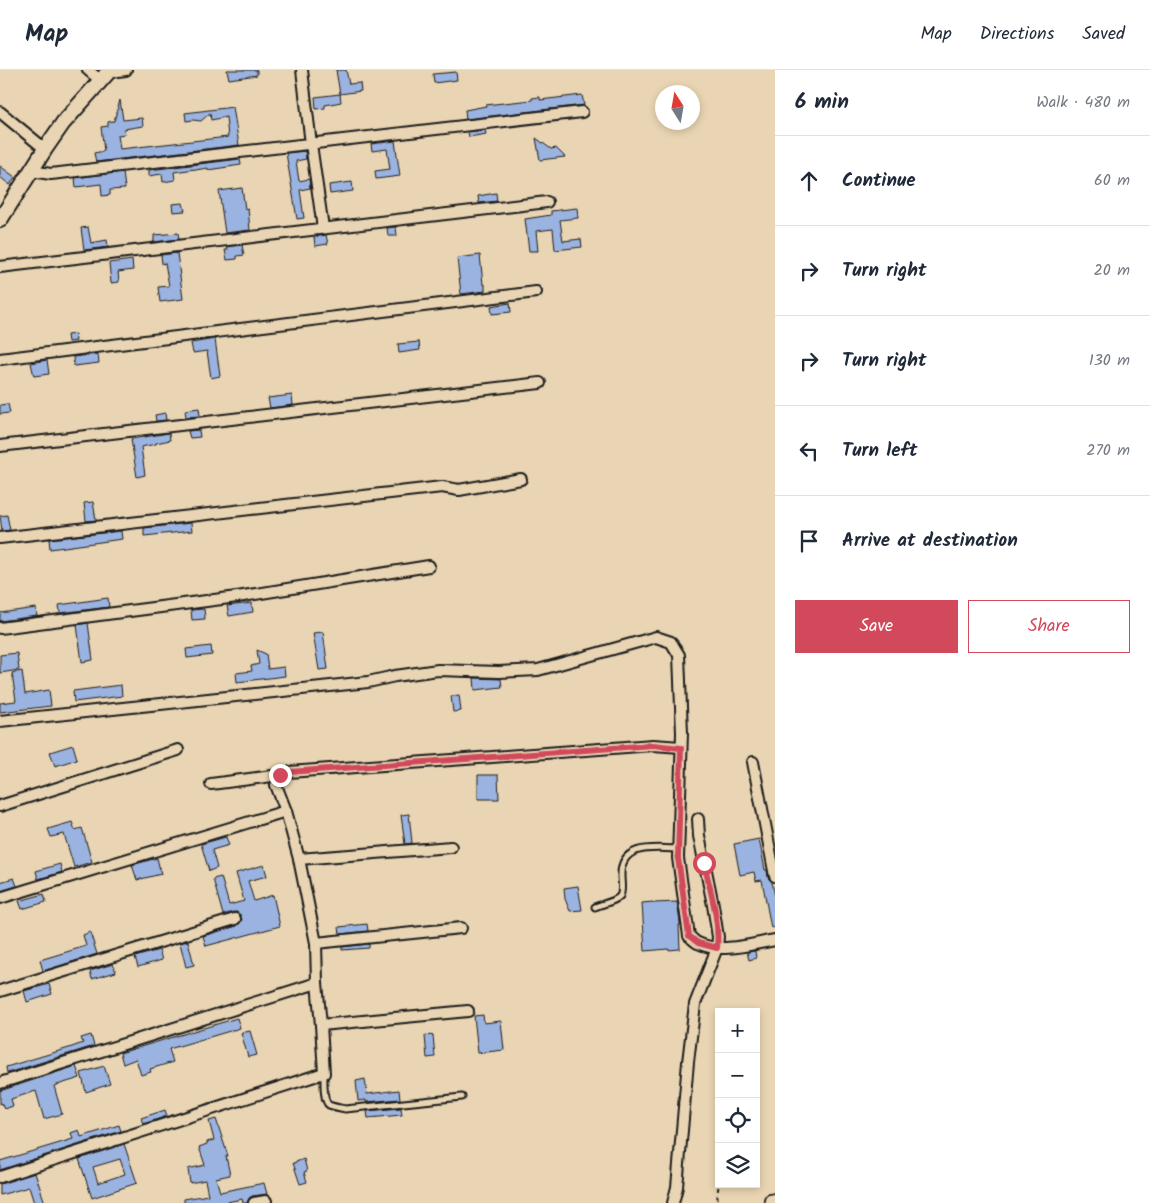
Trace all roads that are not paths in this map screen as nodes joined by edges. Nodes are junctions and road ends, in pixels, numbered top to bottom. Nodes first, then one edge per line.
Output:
1 (88, 70) edge
2 (126, 70) edge
3 (302, 70) edge
4 (107, 74) edge
5 (0, 112) edge
6 (582, 112) dead end
7 (311, 144) junction
8 (45, 148) junction
9 (31, 170) junction
10 (547, 202) dead end
11 (0, 220) edge
12 (323, 228) junction
13 (0, 267) edge
14 (536, 292) dead end
15 (0, 359) edge
16 (540, 383) dead end
17 (0, 446) edge
18 (521, 479) dead end
19 (0, 538) edge
20 (429, 566) dead end
21 (0, 628) edge
22 (0, 721) edge
23 (681, 748) junction
24 (178, 750) dead end
25 (753, 762) dead end
26 (280, 775) junction
27 (211, 784) dead end
28 (0, 806) edge
29 (286, 811) junction
30 (698, 818) dead end
31 (451, 847) dead end
32 (678, 848) junction
33 (299, 859) junction
34 (775, 876) edge
35 (0, 898) edge
36 (594, 907) dead end
37 (235, 919) dead end
38 (461, 928) dead end
39 (775, 940) edge
40 (316, 943) junction
41 (717, 948) junction
42 (318, 982) junction
43 (0, 991) edge
44 (468, 1011) dead end
45 (321, 1024) junction
46 (324, 1074) junction
47 (0, 1083) edge
48 (462, 1097) dead end
49 (0, 1176) edge
50 (266, 1200) dead end
51 (254, 1203) edge
52 (673, 1203) edge

1 - 4 street
2 - 4 street
3 - 7 street
4 - 8 street
5 - 8 street
6 - 7 street
7 - 9 street
7 - 12 street
8 - 9 street
9 - 11 street
10 - 12 street
12 - 13 street
14 - 15 street
16 - 17 street
18 - 19 street
20 - 21 street
22 - 23 street
23 - 26 street
23 - 32 street
24 - 28 street
25 - 34 street
26 - 27 street
26 - 29 street
29 - 33 street
29 - 35 street
30 - 41 street
31 - 33 street
32 - 36 lane
32 - 41 street
33 - 40 street
37 - 43 street
38 - 40 street
39 - 41 street
40 - 42 street
41 - 52 street
42 - 45 street
42 - 47 street
44 - 45 street
45 - 46 street
46 - 48 lane
46 - 49 street
50 - 51 street

